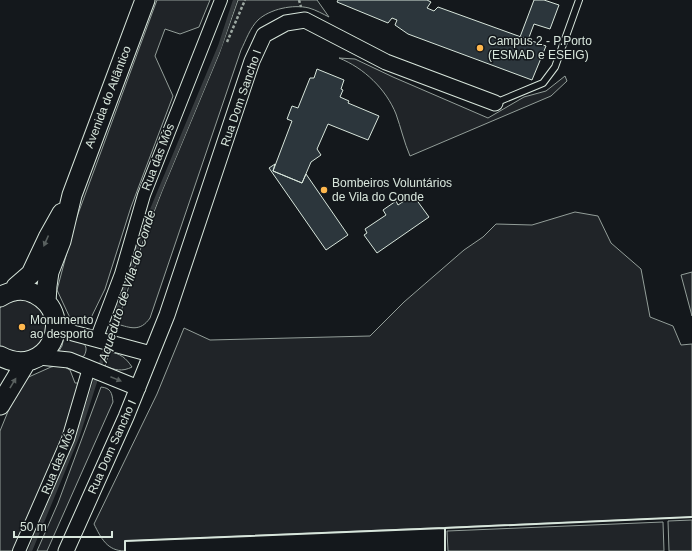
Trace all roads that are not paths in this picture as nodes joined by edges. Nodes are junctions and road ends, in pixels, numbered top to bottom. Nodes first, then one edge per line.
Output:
1 (145, 0) edge
2 (220, 0) edge
3 (579, 0) edge
4 (496, 103) joint
5 (72, 195) junction
6 (7, 294) edge
7 (46, 302) junction
8 (55, 321) junction
9 (96, 340) junction
10 (151, 354) junction
11 (0, 356) edge
12 (32, 360) junction
13 (89, 368) junction
14 (138, 388) junction
15 (0, 404) edge
16 (19, 551) edge
17 (66, 551) edge

1 - 5 main road, Avenida do Atlântico
2 - 9 street, Rua das Mós
3 - 4 lane
4 - 10 street, Rua Dom Sancho I
5 -> 6 main road, Avenida do Atlântico
5 - 7 main road, Avenida do Atlântico
6 - 7 main road
7 - 8 main road
8 - 9 street
8 - 12 main road
9 - 10 street
10 - 14 street, Rua Dom Sancho I
11 - 12 main road
12 - 13 street, Rua Dom Sancho I
15 -> 12 main road
13 -> 14 street, Rua Dom Sancho I
13 - 16 street, Rua das Mós
14 - 17 street, Rua Dom Sancho I

